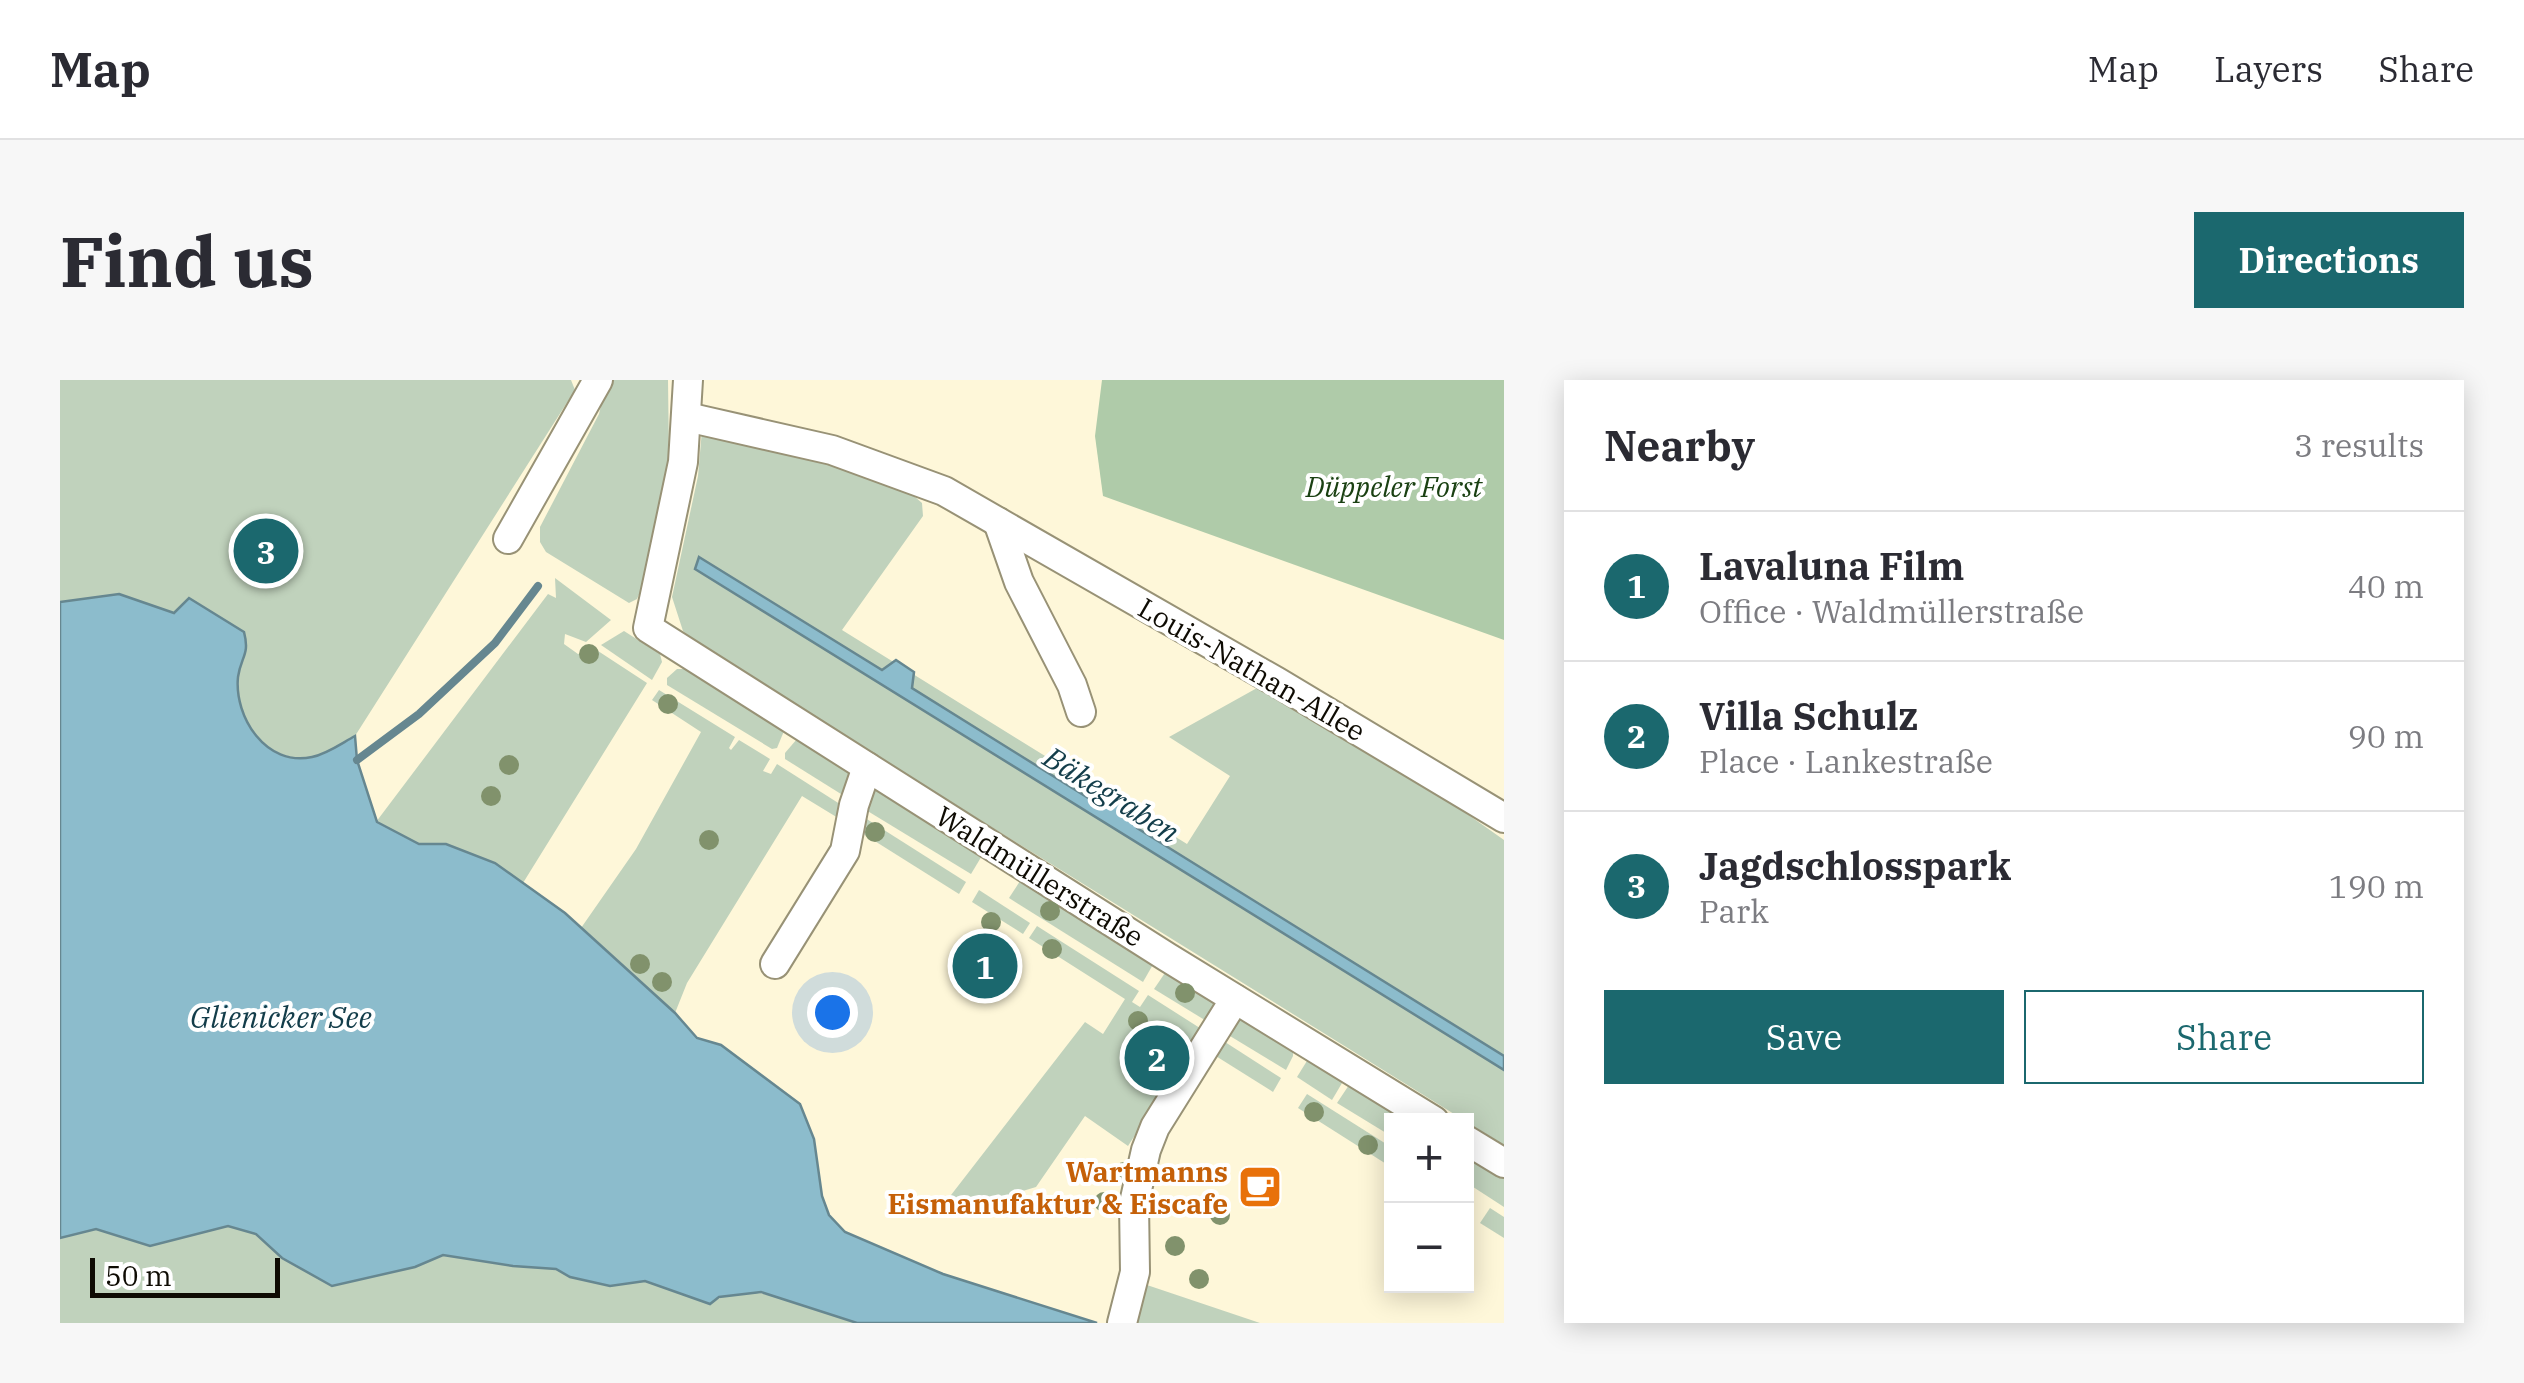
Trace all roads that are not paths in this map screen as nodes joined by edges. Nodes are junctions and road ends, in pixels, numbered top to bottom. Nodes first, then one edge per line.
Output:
1 (598, 380) edge
2 (688, 380) edge
3 (687, 417) junction
4 (998, 522) junction
5 (508, 538) dead end
6 (1081, 712) dead end
7 (867, 767) junction
8 (1504, 818) edge
9 (774, 964) dead end
10 (1235, 999) junction
11 (1422, 1113) edge
12 (1474, 1145) edge
13 (1504, 1163) edge
14 (1126, 1310) edge

1 - 5 street
2 - 3 street
3 - 4 street, Louis-Nathan-Allee
3 - 7 street, Waldmüllerstraße
4 - 6 street
4 - 8 street, Louis-Nathan-Allee
7 - 9 street
7 - 10 street, Waldmüllerstraße
10 - 11 street, Waldmüllerstraße
10 - 14 street
12 - 13 street

